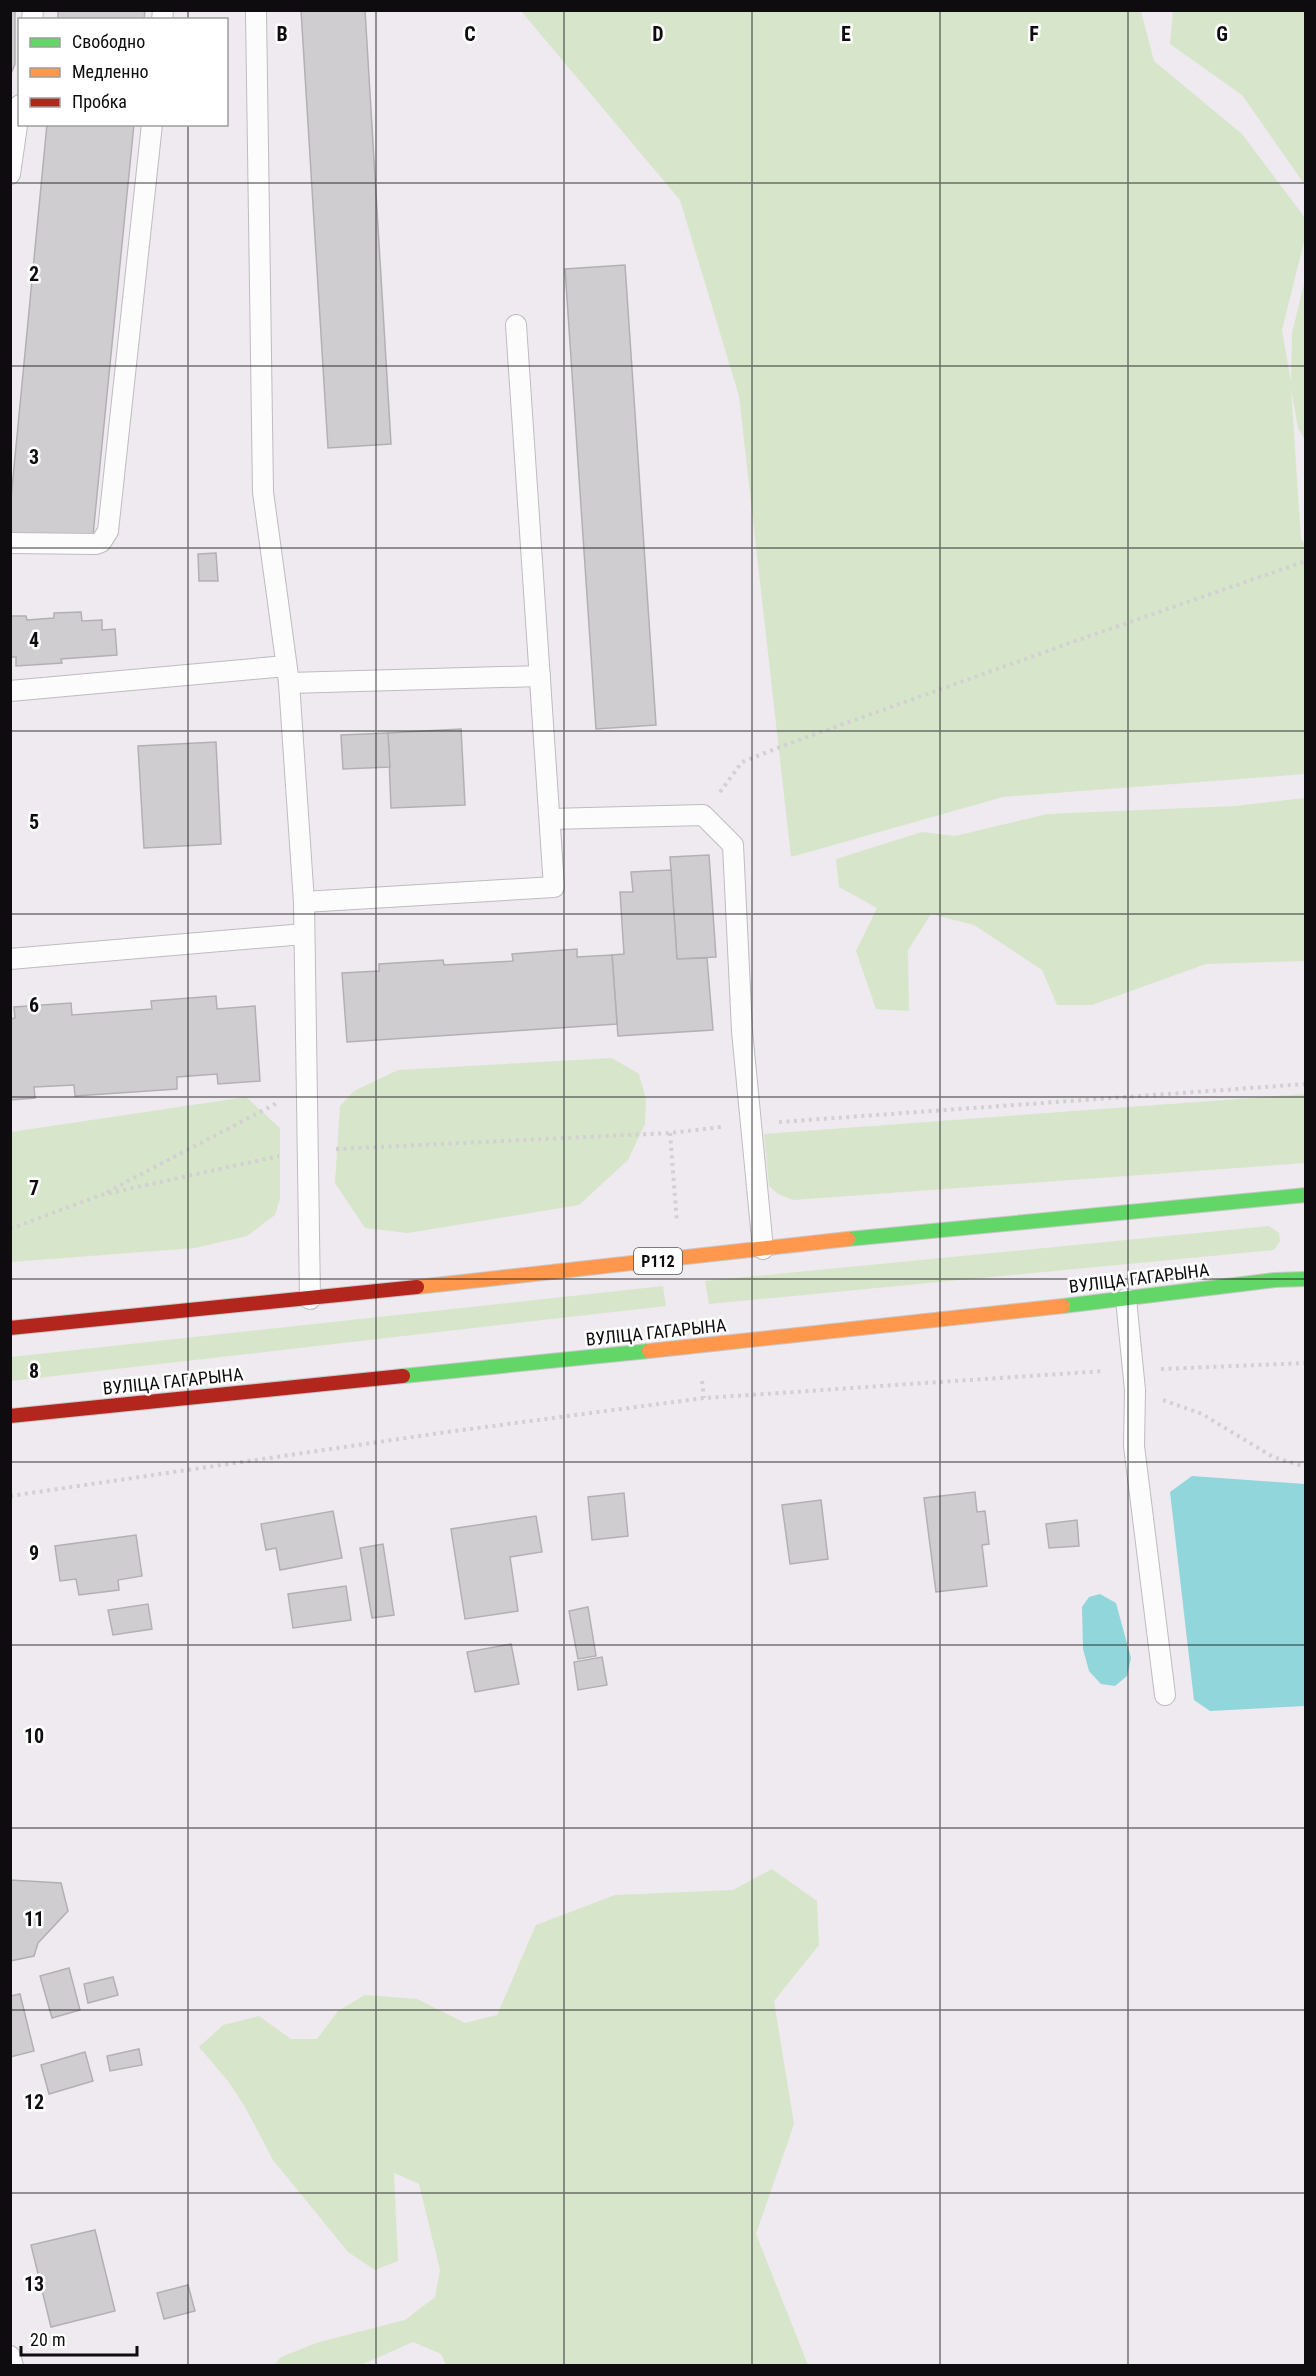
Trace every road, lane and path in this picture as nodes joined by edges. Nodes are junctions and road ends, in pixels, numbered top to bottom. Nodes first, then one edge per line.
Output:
1 (256, 12) edge
2 (18, 119) edge
3 (152, 126) edge
4 (10, 174) edge
5 (516, 325) dead end
6 (10, 543) edge
7 (1305, 561) edge
8 (287, 675) junction
9 (540, 676) junction
10 (10, 691) edge
11 (704, 814) junction
12 (550, 819) junction
13 (304, 902) junction
14 (304, 934) junction
15 (10, 959) edge
16 (1305, 1084) edge
17 (307, 1088) junction
18 (749, 1124) junction
19 (670, 1133) junction
20 (308, 1150) junction
21 (1305, 1195) edge
22 (101, 1196) junction
23 (1270, 1197) junction
24 (1298, 1208) dead end
25 (677, 1224) dead end
26 (10, 1229) edge
27 (763, 1249) junction
28 (1305, 1261) edge
29 (1305, 1279) edge
30 (1275, 1280) junction
31 (310, 1299) junction
32 (1126, 1299) junction
33 (10, 1328) edge
34 (1305, 1363) edge
35 (701, 1377) dead end
36 (1134, 1380) junction
37 (704, 1398) junction
38 (11, 1415) edge
39 (1305, 1467) edge
40 (10, 1496) edge
41 (1165, 1695) dead end
42 (10, 2356) edge
43 (14, 2366) edge

1 - 8 lane
2 - 4 lane
3 - 6 lane
5 - 9 lane
7 - 11 path
8 - 9 lane
8 - 10 lane
8 - 13 lane
9 - 12 lane
11 - 12 lane
11 - 18 lane
12 - 13 lane
13 - 14 lane
14 - 15 lane
14 - 17 lane
16 - 18 path
17 - 20 lane
17 - 22 path
18 - 19 path
18 - 27 lane
19 - 20 path
19 - 25 path
20 - 22 path
20 - 31 lane
21 - 23 main road, Р112
22 - 26 path
23 - 24 main road
23 - 27 main road, Р112
27 - 31 main road, Р112
28 - 30 main road
29 - 30 main road, ВУЛІЦА ГАГАРЫНА
30 - 32 main road, ВУЛІЦА ГАГАРЫНА
31 - 33 main road, Р112
32 - 36 lane
32 - 38 main road, ВУЛІЦА ГАГАРЫНА
34 - 36 path
35 - 37 path
36 - 37 path
36 - 39 path
36 - 41 lane
37 - 40 path
42 - 43 lane

